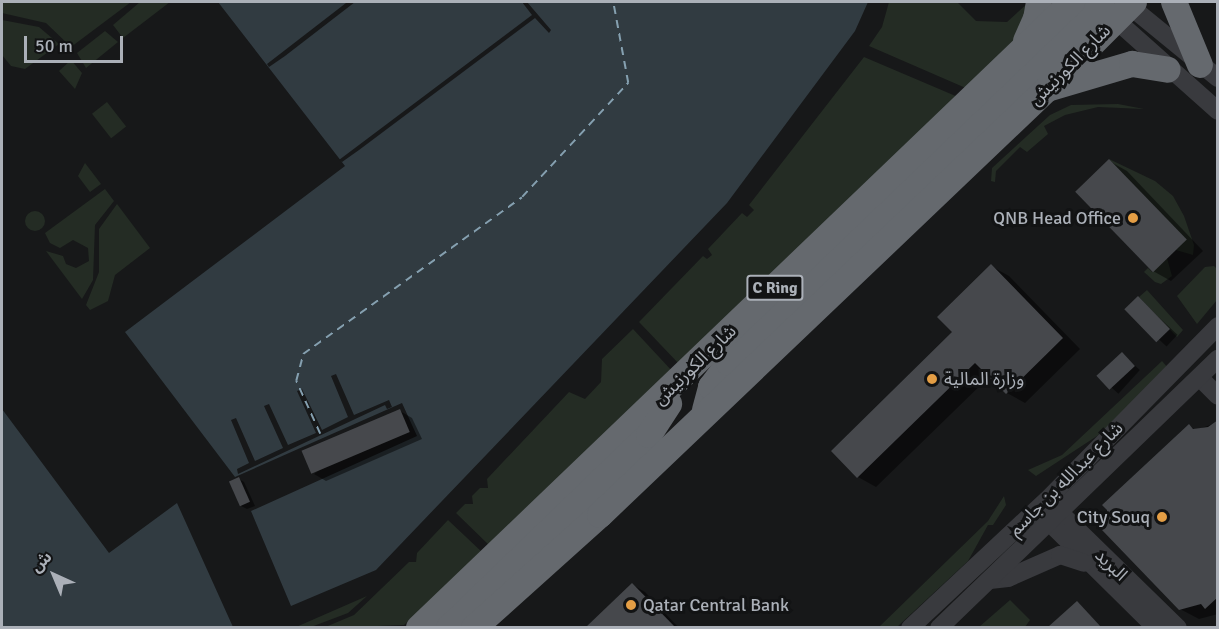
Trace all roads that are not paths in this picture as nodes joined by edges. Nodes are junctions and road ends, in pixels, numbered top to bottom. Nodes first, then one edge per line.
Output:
1 (1039, 2) edge
2 (1072, 2) edge
3 (1174, 2) edge
4 (1114, 5) edge
5 (1022, 50) junction
6 (1168, 70) junction
7 (1209, 71) edge
8 (1047, 89) junction
9 (1218, 111) edge
10 (1218, 326) edge
11 (1218, 359) edge
12 (684, 376) junction
13 (1200, 378) junction
14 (1218, 396) edge
15 (704, 416) junction
16 (1080, 494) junction
17 (1042, 504) junction
18 (1054, 518) junction
19 (1078, 531) junction
20 (1091, 568) junction
21 (990, 580) junction
22 (478, 626) edge
23 (419, 627) edge
24 (449, 627) edge
25 (910, 627) edge
26 (939, 627) edge
27 (1156, 627) edge
28 (1179, 627) edge

1 - 5 highway
2 - 5 highway, شارع الكورنيش / C Ring
3 - 7 highway
4 - 6 street
4 - 7 street
4 - 8 highway, شارع الكورنيش / C Ring
4 - 15 highway
5 - 12 highway, شارع الكورنيش / C Ring
6 - 8 highway
6 - 9 street
8 - 15 highway, شارع الكورنيش / C Ring
10 - 17 street, شارع عبدالله بن جاسم
11 - 13 street, شارع عبدالله بن جاسم
12 - 23 highway, شارع الكورنيش / C Ring
12 - 24 highway
13 - 14 street
13 - 16 street, شارع عبدالله بن جاسم
15 - 22 highway, شارع الكورنيش / C Ring
16 - 18 street, شارع عبدالله بن جاسم
16 - 19 street
17 - 18 street, البريد
17 - 25 street, شارع عبدالله بن جاسم
18 - 19 street, البريد
18 - 20 street, البريد
18 - 21 street, شارع عبدالله بن جاسم
19 - 28 street, البريد
20 - 21 street
20 - 27 street, البريد
21 - 26 street, شارع عبدالله بن جاسم

